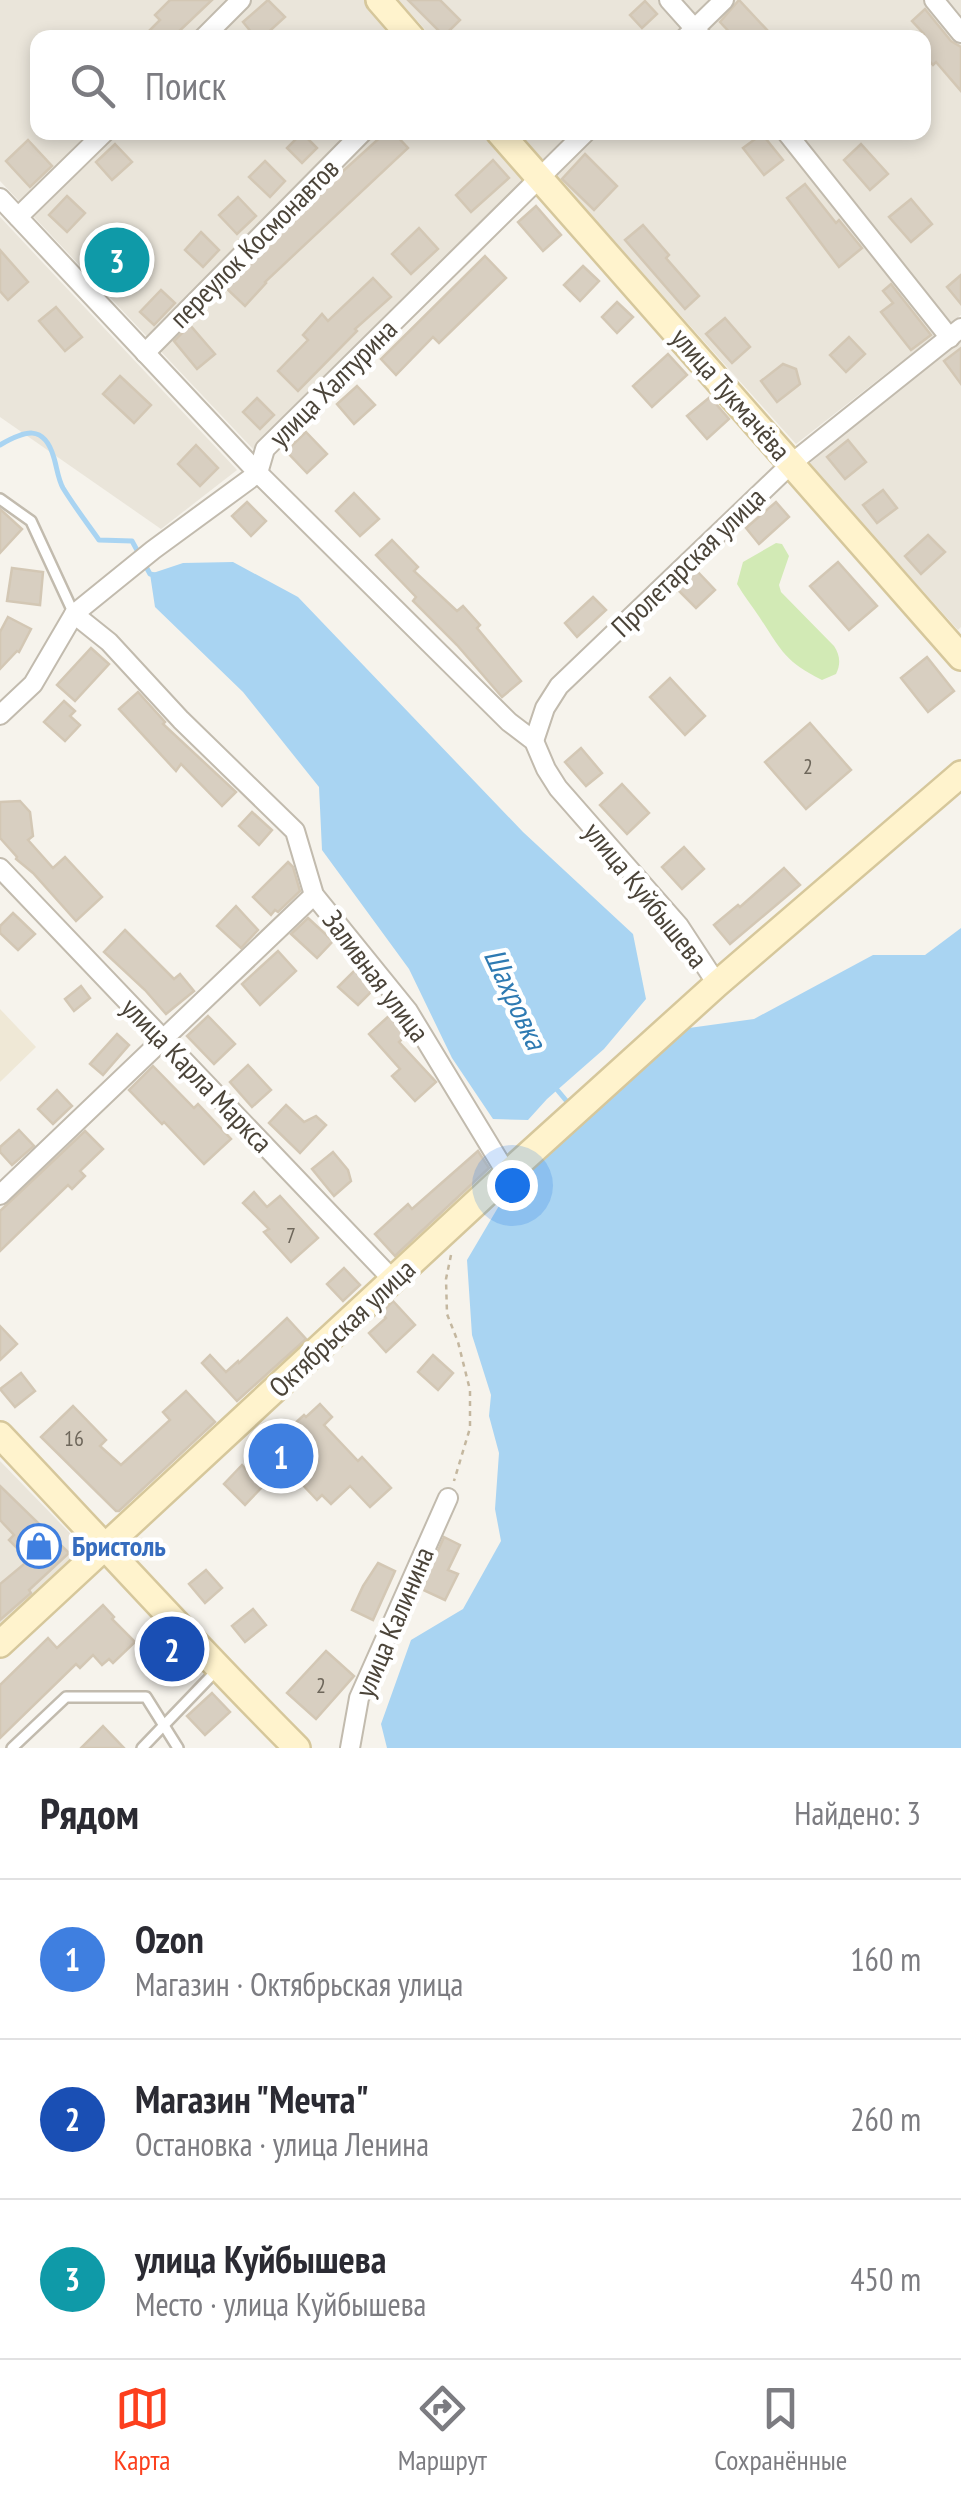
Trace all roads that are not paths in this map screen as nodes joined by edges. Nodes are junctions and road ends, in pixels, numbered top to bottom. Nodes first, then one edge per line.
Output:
1 (241, 0) edge
2 (379, 0) edge
3 (669, 0) edge
4 (724, 0) edge
5 (934, 0) edge
6 (211, 30) edge
7 (405, 30) edge
8 (691, 30) edge
9 (698, 30) edge
10 (961, 33) edge
11 (97, 140) edge
12 (355, 140) edge
13 (507, 140) edge
14 (578, 140) edge
15 (793, 140) edge
16 (540, 177) junction
17 (0, 198) edge
18 (18, 217) junction
19 (955, 333) edge
20 (146, 353) junction
21 (792, 462) junction
22 (258, 473) junction
23 (0, 499) edge
24 (74, 614) junction
25 (960, 653) edge
26 (0, 715) edge
27 (534, 742) junction
28 (961, 774) edge
29 (0, 868) edge
30 (314, 895) junction
31 (717, 984) junction
32 (163, 1039) junction
33 (508, 1174) junction
34 (0, 1195) edge
35 (394, 1281) junction
36 (0, 1435) edge
37 (448, 1498) road end
38 (107, 1546) junction
39 (0, 1644) edge
40 (218, 1669) junction
41 (163, 1727) junction
42 (12, 1748) edge
43 (142, 1748) edge
44 (178, 1748) edge
45 (297, 1748) edge
46 (350, 1748) edge

1 - 6 street
2 - 7 street
3 - 8 street
4 - 9 street
5 - 10 street
11 - 18 street
12 - 20 street, переулок Космонавтов
13 - 16 street, улица Тукмачёва
14 - 16 street, улица Халтурина
15 - 19 street
16 - 21 street, улица Тукмачёва
16 - 22 street, улица Халтурина
17 - 18 street, улица Куйбышева
18 - 20 street, улица Куйбышева
19 - 21 street, Пролетарская улица
20 - 22 street, улица Куйбышева
21 - 25 street, улица Тукмачёва
21 - 27 street, Пролетарская улица
22 - 24 street, улица Халтурина
22 - 27 street, улица Куйбышева
23 - 24 lane
24 - 26 street, улица Халтурина
24 - 30 street, Заливная улица
27 - 31 street, улица Куйбышева
28 - 31 street
29 - 32 street, улица Карла Маркса
30 - 32 street
30 - 33 street, Заливная улица
31 - 33 street, Октябрьская улица
32 - 34 street
32 - 35 street, улица Карла Маркса
33 - 35 street, Октябрьская улица
35 - 38 street, Октябрьская улица
36 - 38 street
37 - 46 street, улица Калинина
38 - 39 street, Октябрьская улица
38 - 40 street
40 - 41 lane
40 - 45 street
41 - 42 lane
41 - 43 lane
41 - 44 lane

